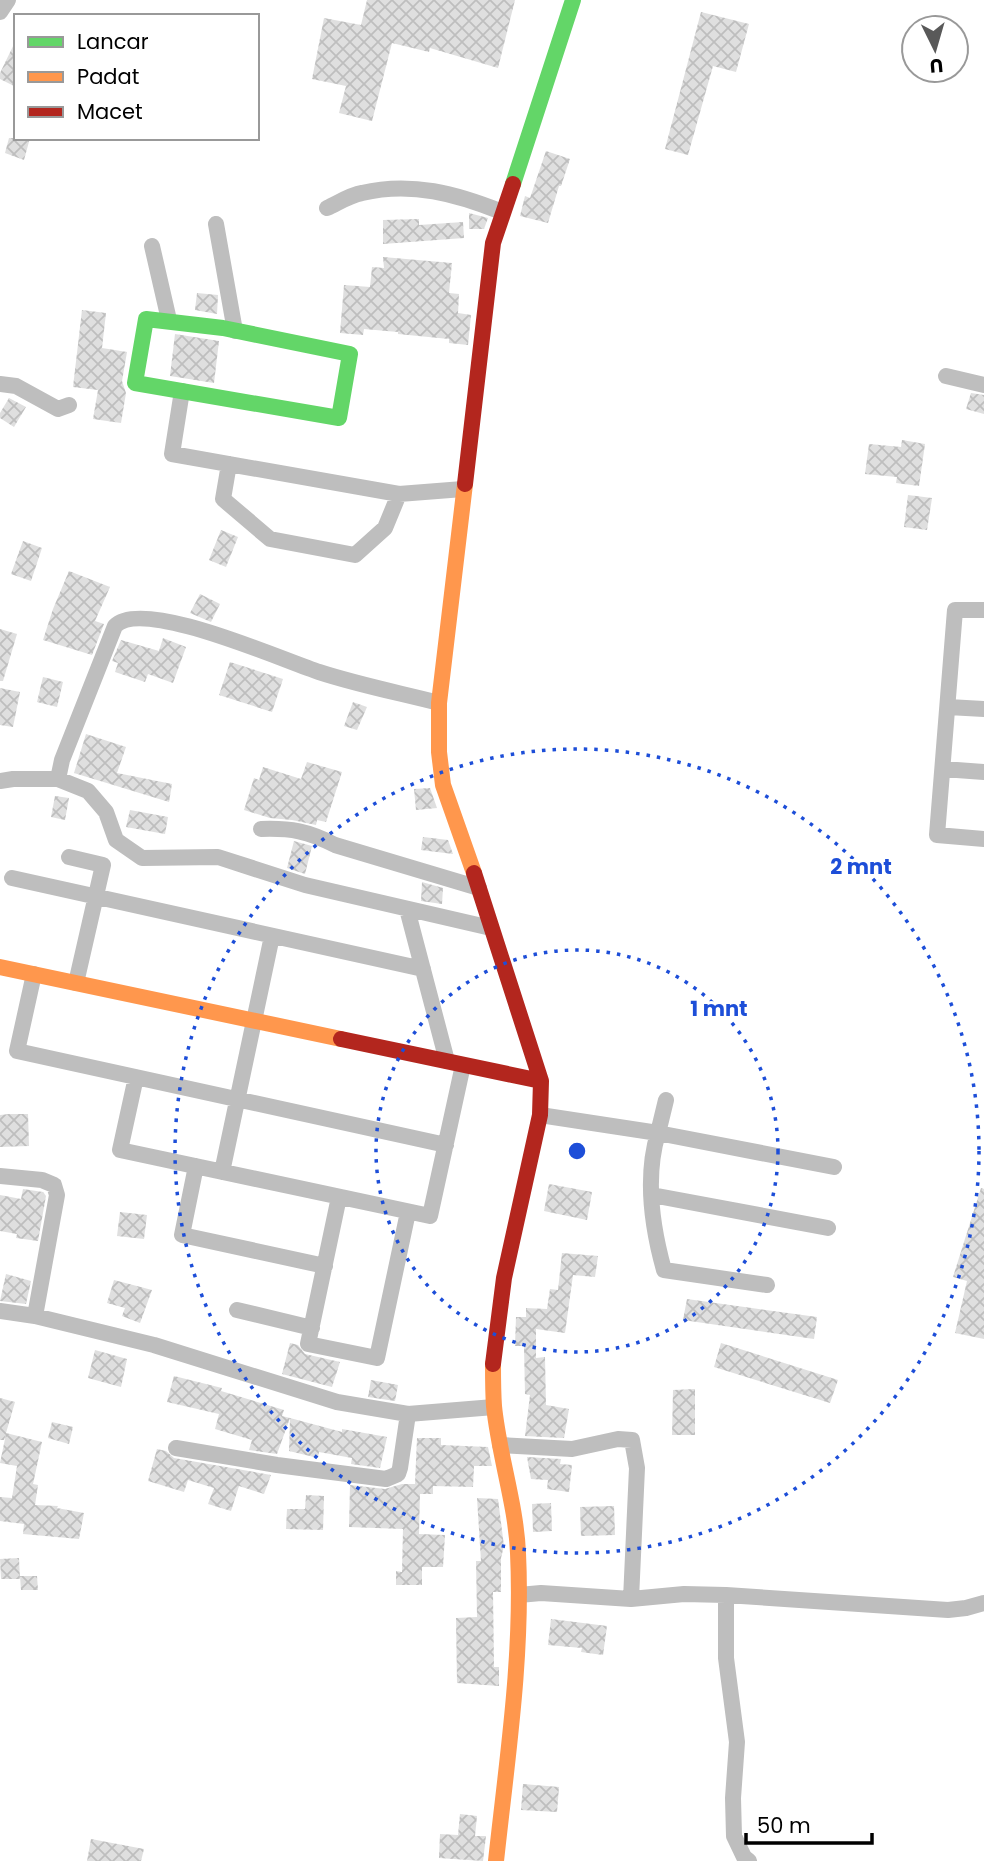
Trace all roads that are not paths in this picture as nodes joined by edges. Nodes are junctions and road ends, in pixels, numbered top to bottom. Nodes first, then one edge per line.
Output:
1 (8, 0) edge
2 (573, 0) edge
3 (0, 12) edge
4 (327, 208) dead end
5 (502, 212) junction
6 (216, 224) dead end
7 (152, 246) dead end
8 (169, 320) junction
9 (235, 331) junction
10 (946, 376) dead end
11 (0, 384) edge
12 (984, 385) edge
13 (182, 391) junction
14 (69, 405) dead end
15 (229, 464) junction
16 (463, 489) junction
17 (399, 494) junction
18 (984, 610) edge
19 (439, 703) junction
20 (948, 707) junction
21 (984, 709) edge
22 (943, 769) junction
23 (984, 772) edge
24 (58, 779) junction
25 (0, 781) edge
26 (261, 829) dead end
27 (984, 839) edge
28 (69, 857) dead end
29 (12, 878) dead end
30 (480, 888) junction
31 (96, 897) junction
32 (407, 909) junction
33 (491, 928) junction
34 (272, 936) junction
35 (0, 967) edge
36 (423, 970) junction
37 (34, 974) junction
38 (76, 983) junction
39 (254, 1021) junction
40 (447, 1061) junction
41 (463, 1065) junction
42 (136, 1077) junction
43 (541, 1081) junction
44 (237, 1100) junction
45 (666, 1100) dead end
46 (540, 1115) junction
47 (658, 1133) junction
48 (446, 1145) junction
49 (196, 1166) junction
50 (834, 1167) dead end
51 (222, 1172) junction
52 (0, 1176) edge
53 (652, 1195) junction
54 (340, 1197) junction
55 (408, 1212) junction
56 (828, 1228) dead end
57 (325, 1266) junction
58 (767, 1285) dead end
59 (237, 1310) dead end
60 (0, 1311) edge
61 (35, 1316) junction
62 (312, 1328) junction
63 (494, 1407) junction
64 (408, 1414) junction
65 (500, 1445) junction
66 (176, 1448) dead end
67 (519, 1595) junction
68 (726, 1595) junction
69 (631, 1599) junction
70 (984, 1602) edge
71 (496, 1861) edge
72 (749, 1861) edge

1 - 3 street
2 - 5 street
4 - 5 street
5 - 16 street
6 - 9 street
7 - 8 street
8 - 9 street
8 - 13 street
9 - 13 street
10 - 12 street
11 - 14 street
13 - 15 street
15 - 17 street
15 - 17 street
16 - 17 street
16 - 19 street
18 - 20 street
19 - 24 street
19 - 30 street
20 - 21 street
20 - 22 street
22 - 23 street
22 - 27 street
24 - 25 street
24 - 32 street
26 - 30 street
28 - 31 street
29 - 31 street
30 - 33 street
31 - 34 street
31 - 38 street
32 - 33 street
32 - 36 street
33 - 43 street
34 - 36 street
34 - 39 street
35 - 37 street
36 - 40 street
37 - 38 street
37 - 42 street
38 - 39 street
39 - 40 street
39 - 44 street
40 - 41 street
41 - 43 street
41 - 48 street
42 - 44 street
42 - 49 street
43 - 46 street
44 - 48 street
44 - 51 street
45 - 47 street
46 - 47 street
46 - 63 street
47 - 50 street
47 - 53 street
48 - 55 street
49 - 51 street
49 - 57 street
51 - 54 street
52 - 61 street
53 - 56 street
53 - 58 street
54 - 55 street
54 - 57 street
55 - 62 street
57 - 62 street
59 - 62 street
60 - 61 street
61 - 64 street
63 - 64 street
63 - 65 street
64 - 66 street
65 - 67 street
65 - 69 street
67 - 69 street
67 - 71 street
68 - 69 street
68 - 70 street
68 - 72 street

